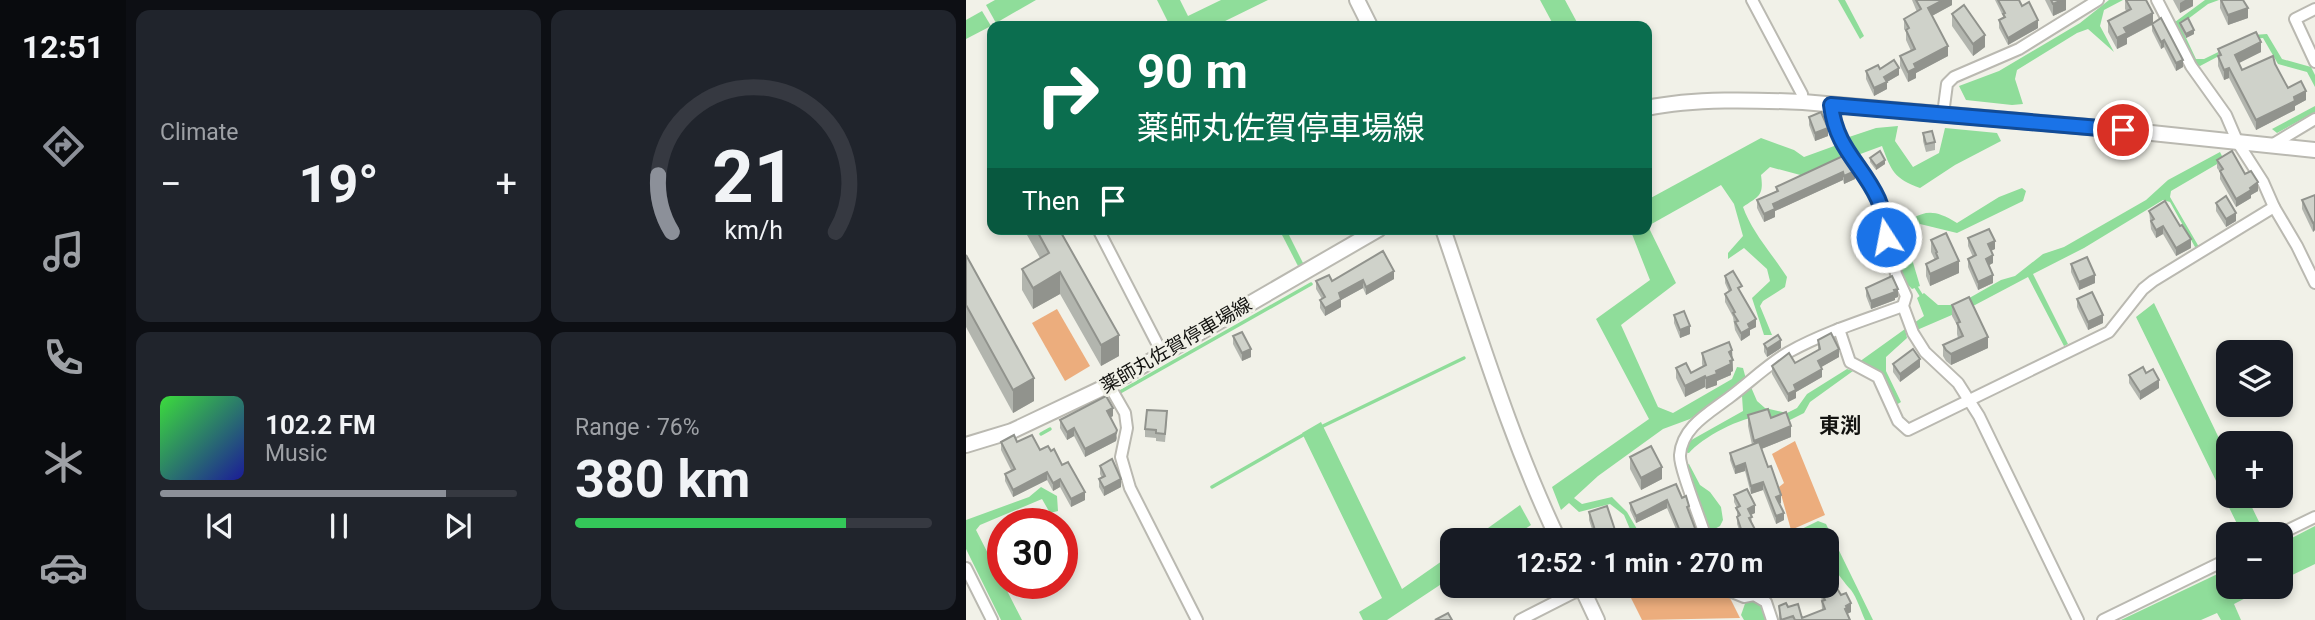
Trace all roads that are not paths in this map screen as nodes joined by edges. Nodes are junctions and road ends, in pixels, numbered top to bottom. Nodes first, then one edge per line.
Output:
1 (1357, 0) edge
2 (1752, 0) edge
3 (2098, 0) edge
4 (2157, 0) edge
5 (2315, 9) edge
6 (1368, 21) edge
7 (2315, 62) edge
8 (1803, 102) junction
9 (1831, 105) junction
10 (1652, 107) edge
11 (1943, 114) junction
12 (2315, 118) edge
13 (2238, 143) junction
14 (2270, 146) junction
15 (2315, 149) edge
16 (2274, 207) junction
17 (1101, 235) edge
18 (1368, 235) edge
19 (1445, 235) edge
20 (2315, 283) edge
21 (1903, 306) junction
22 (1839, 329) junction
23 (1162, 353) junction
24 (1109, 384) junction
25 (1970, 401) junction
26 (966, 446) edge
27 (2315, 517) edge
28 (1553, 528) edge
29 (1703, 528) edge
30 (2293, 528) edge
31 (2216, 565) edge
32 (966, 568) edge
33 (1565, 598) edge
34 (1589, 598) edge
35 (1755, 598) edge
36 (992, 620) edge
37 (1197, 620) edge
38 (1520, 620) edge
39 (1597, 620) edge
40 (1772, 620) edge
41 (2078, 620) edge
42 (2103, 620) edge

1 - 6 main road
2 - 8 street
3 - 11 street
4 - 13 street
5 - 7 street
8 - 9 main road
8 - 10 main road
9 - 11 main road
9 - 21 street
11 - 13 main road
12 - 14 street
13 - 14 main road
13 - 16 street
14 - 15 main road
16 - 20 street
16 - 25 street
17 - 23 street
18 - 23 main road, 薬師丸佐賀停車場線
19 - 28 main road
21 - 22 street
21 - 25 street
22 - 25 street
22 - 29 street
23 - 24 main road, 薬師丸佐賀停車場線
24 - 26 main road, 薬師丸佐賀停車場線
24 - 37 street
25 - 41 street
27 - 30 street
31 - 42 street
32 - 36 street
33 - 38 street
34 - 39 main road
35 - 40 street

